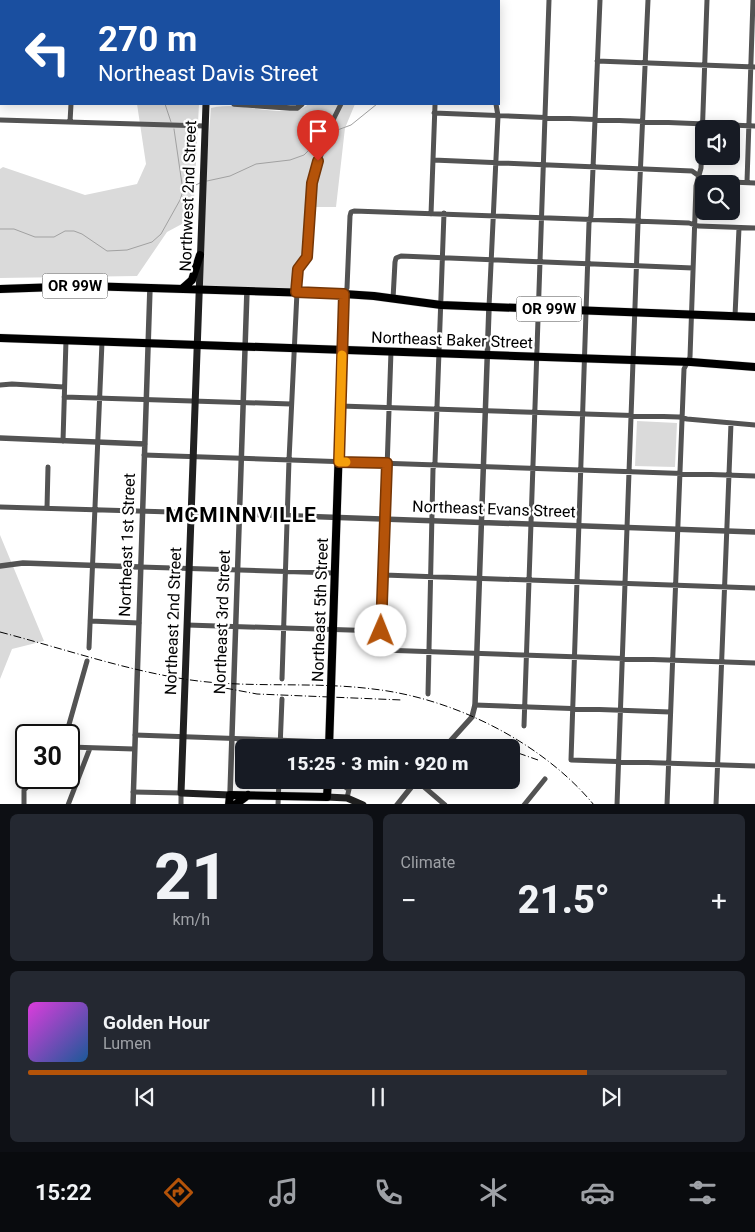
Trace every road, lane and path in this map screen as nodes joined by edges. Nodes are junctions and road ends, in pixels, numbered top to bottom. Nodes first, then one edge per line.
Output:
1 (549, 0) edge
2 (600, 0) edge
3 (648, 0) edge
4 (707, 0) edge
5 (753, 0) edge
6 (597, 61) junction
7 (645, 62) junction
8 (705, 65) junction
9 (753, 67) edge
10 (71, 105) edge
11 (206, 105) edge
12 (243, 105) edge
13 (301, 105) edge
14 (341, 105) edge
15 (435, 105) dead end
16 (496, 105) edge
17 (434, 114) junction
18 (498, 116) junction
19 (545, 118) junction
20 (0, 120) edge
21 (594, 120) junction
22 (703, 120) edge
23 (70, 122) junction
24 (643, 122) junction
25 (695, 124) edge
26 (205, 126) junction
27 (740, 126) edge
28 (749, 126) junction
29 (755, 126) edge
30 (433, 160) junction
31 (495, 163) junction
32 (544, 164) junction
33 (593, 167) junction
34 (641, 168) junction
35 (698, 175) edge
36 (740, 182) edge
37 (747, 182) junction
38 (755, 183) edge
39 (431, 214) junction
40 (444, 214) junction
41 (492, 215) junction
42 (542, 217) junction
43 (590, 219) junction
44 (695, 220) edge
45 (639, 221) junction
46 (695, 224) junction
47 (739, 228) junction
48 (755, 228) edge
49 (200, 255) junction
50 (442, 258) junction
51 (491, 260) junction
52 (540, 262) junction
53 (588, 264) junction
54 (636, 266) junction
55 (693, 268) junction
56 (150, 287) junction
57 (183, 288) junction
58 (0, 289) edge
59 (199, 289) junction
60 (247, 290) junction
61 (296, 292) junction
62 (344, 294) junction
63 (393, 299) junction
64 (440, 305) junction
65 (489, 306) junction
66 (539, 308) junction
67 (586, 310) junction
68 (635, 312) junction
69 (691, 314) junction
70 (736, 316) junction
71 (755, 317) edge
72 (0, 338) edge
73 (66, 340) junction
74 (102, 342) junction
75 (148, 343) junction
76 (197, 345) junction
77 (245, 346) junction
78 (294, 348) junction
79 (342, 350) junction
80 (390, 351) junction
81 (439, 353) junction
82 (488, 355) junction
83 (537, 357) junction
84 (585, 358) junction
85 (633, 360) junction
86 (687, 362) junction
87 (755, 365) edge
88 (0, 385) edge
89 (64, 387) junction
90 (64, 397) junction
91 (100, 398) junction
92 (146, 399) junction
93 (194, 401) junction
94 (243, 403) junction
95 (292, 404) junction
96 (340, 406) junction
97 (389, 407) junction
98 (437, 409) junction
99 (486, 411) junction
100 (535, 412) junction
101 (583, 414) junction
102 (632, 416) junction
103 (682, 418) junction
104 (731, 423) junction
105 (755, 425) edge
106 (0, 438) edge
107 (63, 441) junction
108 (99, 442) junction
109 (145, 444) junction
110 (144, 455) junction
111 (193, 456) junction
112 (242, 458) junction
113 (289, 460) junction
114 (339, 462) junction
115 (387, 463) junction
116 (434, 465) junction
117 (48, 467) dead end
118 (484, 467) junction
119 (533, 468) junction
120 (581, 470) junction
121 (630, 472) junction
122 (681, 474) junction
123 (729, 475) junction
124 (755, 476) edge
125 (0, 506) edge
126 (47, 508) junction
127 (94, 510) junction
128 (143, 511) junction
129 (191, 512) junction
130 (240, 514) junction
131 (287, 516) junction
132 (336, 517) junction
133 (385, 519) junction
134 (431, 521) junction
135 (482, 522) junction
136 (531, 524) junction
137 (579, 526) junction
138 (628, 528) junction
139 (678, 529) junction
140 (727, 531) junction
141 (755, 532) edge
142 (92, 565) junction
143 (0, 566) edge
144 (140, 567) junction
145 (189, 569) junction
146 (238, 570) junction
147 (286, 572) junction
148 (334, 573) junction
149 (384, 575) junction
150 (430, 577) junction
151 (480, 578) junction
152 (529, 580) junction
153 (577, 582) junction
154 (626, 583) junction
155 (676, 585) junction
156 (725, 587) junction
157 (755, 588) edge
158 (90, 621) junction
159 (138, 623) junction
160 (187, 624) junction
161 (236, 627) junction
162 (284, 628) junction
163 (333, 630) junction
164 (381, 631) junction
165 (89, 648) dead end
166 (430, 652) junction
167 (477, 653) junction
168 (527, 655) junction
169 (575, 657) junction
170 (624, 658) junction
171 (673, 660) junction
172 (87, 661) dead end
173 (722, 662) junction
174 (755, 663) edge
175 (282, 680) dead end
176 (428, 694) dead end
177 (282, 699) dead end
178 (476, 705) junction
179 (525, 707) junction
180 (573, 708) junction
181 (622, 710) junction
182 (670, 712) junction
183 (69, 724) edge
184 (524, 726) dead end
185 (135, 735) junction
186 (183, 737) junction
187 (232, 738) junction
188 (256, 739) edge
189 (281, 739) edge
190 (329, 739) edge
191 (452, 739) edge
192 (80, 748) edge
193 (90, 748) junction
194 (134, 749) junction
195 (620, 761) junction
196 (668, 763) junction
197 (717, 764) junction
198 (755, 766) edge
199 (80, 773) edge
200 (545, 780) dead end
201 (25, 789) edge
202 (74, 789) edge
203 (278, 789) edge
204 (348, 789) edge
205 (410, 789) edge
206 (428, 789) edge
207 (133, 792) junction
208 (181, 793) junction
209 (230, 794) junction
210 (248, 795) junction
211 (278, 796) junction
212 (347, 798) junction
213 (327, 801) edge
214 (24, 804) edge
215 (68, 804) edge
216 (133, 804) edge
217 (181, 804) edge
218 (229, 804) edge
219 (235, 804) edge
220 (278, 804) edge
221 (363, 804) edge
222 (397, 804) edge
223 (445, 804) edge
224 (524, 804) edge
225 (617, 804) edge
226 (667, 804) edge
227 (716, 804) edge

1 - 19 street
2 - 6 street
3 - 7 street
4 - 8 street
5 - 9 street
6 - 7 street
6 - 21 street
7 - 8 street
7 - 24 street
8 - 9 street
8 - 22 street
9 - 28 street
10 - 23 street
11 - 26 main road, Northwest 2nd Street
12 - 13 street
14 - 61 street
15 - 17 street
16 - 18 street
17 - 18 street
17 - 30 street
18 - 19 street
18 - 31 street
19 - 21 street
19 - 32 street
20 - 23 street
21 - 24 street
21 - 33 street
23 - 26 street
24 - 25 street
24 - 34 street
26 - 49 main road, Northwest 2nd Street
27 - 28 street
28 - 29 street
28 - 37 street
30 - 31 street
30 - 39 street
31 - 32 street
31 - 41 street
32 - 33 street
32 - 42 street
33 - 34 street
33 - 43 street
34 - 35 street
34 - 45 street
36 - 37 street
37 - 38 street
39 - 40 street
39 - 62 street
40 - 41 street
40 - 50 street
41 - 42 street
41 - 51 street
42 - 43 street
42 - 52 street
43 - 45 street
43 - 53 street
44 - 46 street
45 - 46 street
45 - 54 street
46 - 47 street
46 - 55 street
47 - 48 street
47 - 70 street
49 - 57 main road
49 - 59 main road, Northwest 2nd Street
50 - 51 street
50 - 63 street
50 - 64 street
51 - 52 street
51 - 65 street
52 - 53 street
52 - 66 street
53 - 54 street
53 - 67 street
54 - 55 street
54 - 68 street
55 - 69 street
56 - 57 main road, OR 99W
56 - 58 main road, OR 99W
56 - 75 street, Northeast 1st Street
57 - 59 main road, OR 99W
59 - 60 main road, OR 99W
59 - 76 main road, Northeast 2nd Street
60 - 61 main road, OR 99W
60 - 77 street, Northeast 3rd Street
61 - 62 main road, OR 99W
61 - 78 street
62 - 63 main road, OR 99W
62 - 79 main road, Northeast 5th Street
63 - 64 main road, OR 99W
64 - 65 main road, OR 99W
64 - 81 street
65 - 66 main road, OR 99W
65 - 82 street
66 - 67 main road, OR 99W
66 - 83 street
67 - 68 main road, OR 99W
67 - 84 street
68 - 69 main road, OR 99W
68 - 85 street
69 - 70 main road, OR 99W
69 - 86 street
70 - 71 main road, OR 99W
72 - 73 main road, Northeast Baker Street
73 - 74 main road, Northeast Baker Street
73 - 89 street
74 - 75 main road, Northeast Baker Street
74 - 91 street
75 - 76 main road, Northeast Baker Street
75 - 92 street, Northeast 1st Street
76 - 77 main road, Northeast Baker Street
76 - 93 main road, Northeast 2nd Street
77 - 78 main road, Northeast Baker Street
77 - 94 street, Northeast 3rd Street
78 - 79 main road, Northeast Baker Street
78 - 95 street
79 - 80 main road, Northeast Baker Street
79 - 96 main road, Northeast 5th Street
80 - 81 main road, Northeast Baker Street
80 - 97 street
81 - 82 main road, Northeast Baker Street
81 - 98 street
82 - 83 main road, Northeast Baker Street
82 - 99 street
83 - 84 main road, Northeast Baker Street
83 - 100 street
84 - 85 main road, Northeast Baker Street
84 - 101 street
85 - 86 main road, Northeast Baker Street
85 - 102 street
86 - 87 main road, Northeast Baker Street
86 - 103 street
88 - 89 street
89 - 90 street
90 - 91 street
90 - 107 street
91 - 92 street
91 - 108 street
92 - 93 street
92 - 109 street, Northeast 1st Street
93 - 94 street
93 - 111 main road, Northeast 2nd Street
94 - 95 street
94 - 112 street, Northeast 3rd Street
95 - 113 street
96 - 97 street
96 - 114 main road, Northeast 5th Street
97 - 98 street
97 - 115 street
98 - 99 street
98 - 116 street
99 - 100 street
99 - 118 street
100 - 101 street
100 - 119 street
101 - 102 street
101 - 120 street
102 - 103 street
102 - 121 street
103 - 104 street
103 - 122 street
104 - 105 street
104 - 123 street
106 - 107 street
107 - 108 street
108 - 109 street
108 - 127 street
109 - 110 street, Northeast 1st Street
110 - 111 street
110 - 128 street, Northeast 1st Street
111 - 112 street
111 - 129 main road, Northeast 2nd Street
112 - 113 street
112 - 130 street, Northeast 3rd Street
113 - 114 street
113 - 131 street
114 - 115 street
114 - 132 main road, Northeast 5th Street
115 - 116 street
115 - 133 street
116 - 118 street
116 - 134 street
117 - 126 street
118 - 119 street
118 - 135 street
119 - 120 street
119 - 136 street
120 - 121 street
120 - 137 street
121 - 122 street
121 - 138 street
122 - 123 street
122 - 139 street
123 - 124 street
123 - 140 street
125 - 126 street, Northeast Evans Street
126 - 127 street, Northeast Evans Street
127 - 128 street, Northeast Evans Street
127 - 142 street
128 - 129 street, Northeast Evans Street
128 - 144 street, Northeast 1st Street
129 - 130 street, Northeast Evans Street
129 - 145 main road, Northeast 2nd Street
130 - 131 street, Northeast Evans Street
130 - 146 street, Northeast 3rd Street
131 - 132 street, Northeast Evans Street
131 - 147 street
132 - 133 street, Northeast Evans Street
132 - 148 main road, Northeast 5th Street
133 - 134 street, Northeast Evans Street
133 - 149 street
134 - 135 street, Northeast Evans Street
134 - 150 street
135 - 136 street, Northeast Evans Street
135 - 151 street
136 - 137 street, Northeast Evans Street
136 - 152 street
137 - 138 street, Northeast Evans Street
137 - 153 street
138 - 139 street, Northeast Evans Street
138 - 154 street
139 - 140 street, Northeast Evans Street
139 - 155 street
140 - 141 street, Northeast Evans Street
140 - 156 street
142 - 143 street
142 - 144 street
142 - 158 street
144 - 145 street
144 - 159 street, Northeast 1st Street
145 - 146 street
145 - 160 main road, Northeast 2nd Street
146 - 147 street
146 - 161 street, Northeast 3rd Street
147 - 148 street
147 - 162 street
148 - 163 main road, Northeast 5th Street
149 - 150 street
149 - 164 street
150 - 151 street
150 - 166 street
151 - 152 street
151 - 167 street
152 - 153 street
152 - 168 street
153 - 154 street
153 - 169 street
154 - 155 street
154 - 170 street
155 - 156 street
155 - 171 street
156 - 157 street
156 - 173 street
158 - 159 street
158 - 165 street
159 - 185 street, Northeast 1st Street
160 - 161 street
160 - 186 main road, Northeast 2nd Street
161 - 162 street
161 - 187 street, Northeast 3rd Street
162 - 163 street
162 - 175 street
163 - 164 street
163 - 190 main road, Northeast 5th Street
164 - 166 street
166 - 167 street
166 - 176 street
167 - 168 street
167 - 178 street
168 - 169 street
168 - 179 street
169 - 170 street
169 - 180 street
170 - 171 street
170 - 181 street
171 - 173 street
171 - 182 street
172 - 183 street
173 - 174 street
173 - 197 street
177 - 189 street
178 - 179 street
178 - 191 street
179 - 180 street
179 - 184 street
180 - 181 street
180 - 195 street
181 - 182 street
181 - 195 street
182 - 196 street
185 - 186 street
185 - 194 street, Northeast 1st Street
186 - 187 street
186 - 208 main road, Northeast 2nd Street
187 - 188 street
187 - 209 street, Northeast 3rd Street
192 - 193 street
193 - 194 street
193 - 199 street
194 - 207 street, Northeast 1st Street
195 - 196 street
195 - 225 street
196 - 197 street
196 - 226 street
197 - 198 street
197 - 227 street
200 - 224 street
201 - 214 street
202 - 215 street
203 - 211 street
204 - 212 street
205 - 222 street
206 - 223 street
207 - 208 street
207 - 216 street, Northeast 1st Street
208 - 209 main road
208 - 217 street, Northeast 2nd Street
209 - 210 main road
209 - 218 main road, Northeast 3rd Street
210 - 211 main road
210 - 219 main road
211 - 213 main road
211 - 220 street
212 - 213 main road
212 - 221 main road

